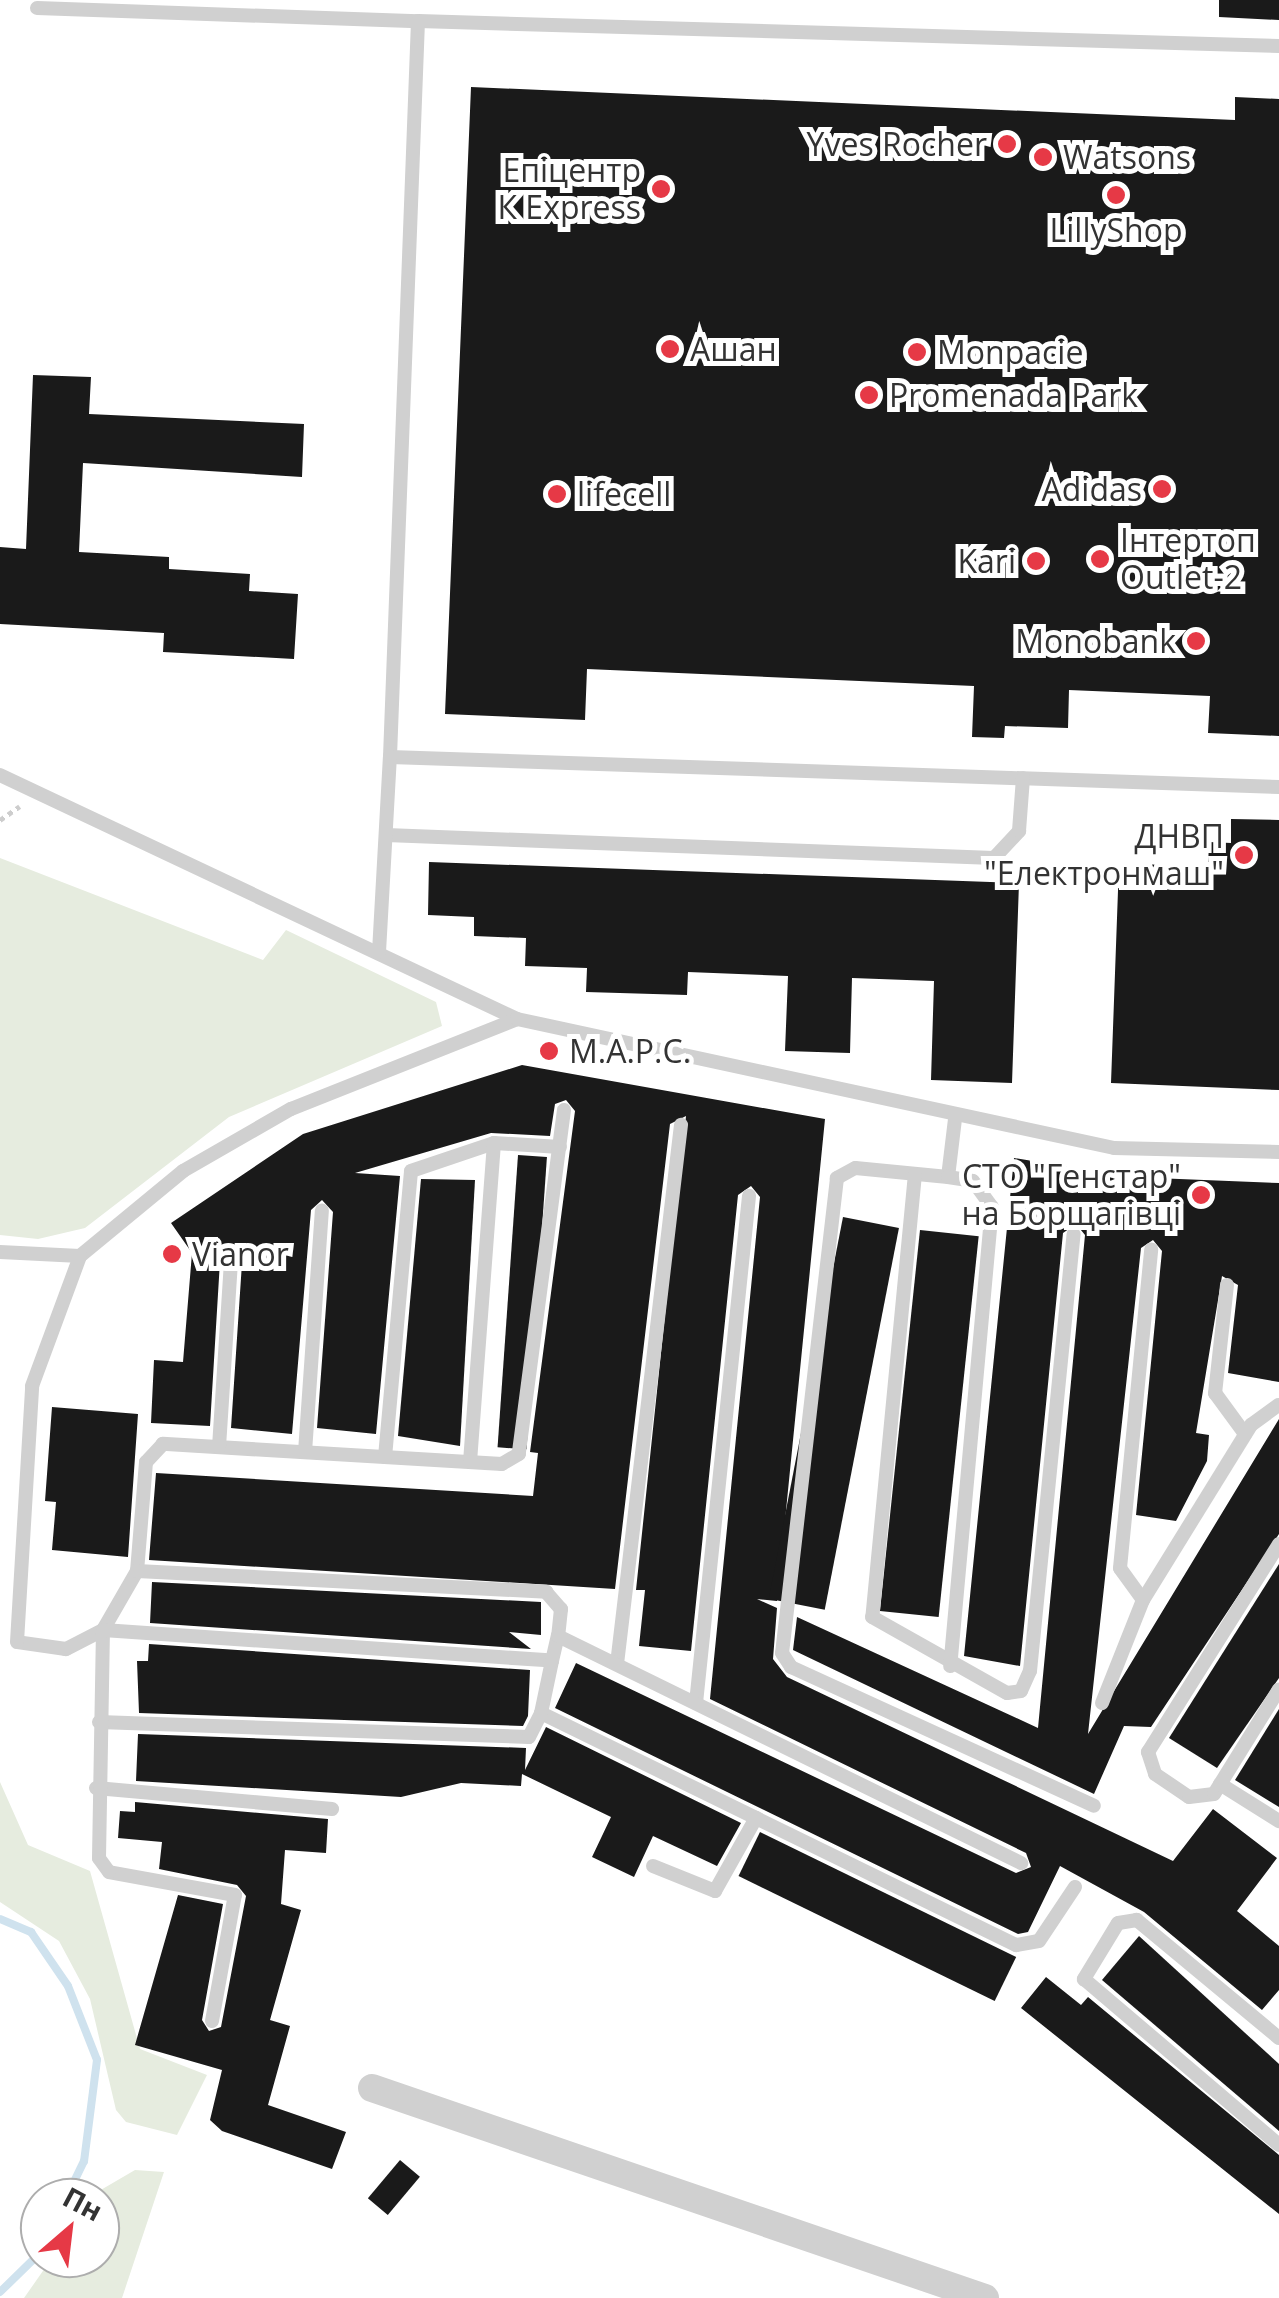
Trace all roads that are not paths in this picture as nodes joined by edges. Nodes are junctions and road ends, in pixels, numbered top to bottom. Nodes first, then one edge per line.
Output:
1 (37, 8) dead end
2 (418, 21) junction
3 (1279, 46) edge
4 (390, 756) junction
5 (0, 775) edge
6 (1023, 778) junction
7 (1279, 787) edge
8 (386, 835) junction
9 (380, 952) junction
10 (517, 1019) junction
11 (564, 1110) dead end
12 (955, 1120) junction
13 (681, 1125) dead end
14 (494, 1143) junction
15 (560, 1147) junction
16 (1279, 1152) edge
17 (915, 1174) junction
18 (948, 1177) junction
19 (749, 1196) dead end
20 (322, 1211) dead end
21 (1074, 1234) dead end
22 (1151, 1250) dead end
23 (0, 1252) edge
24 (80, 1256) junction
25 (231, 1262) dead end
26 (1227, 1284) dead end
27 (1279, 1405) edge
28 (1245, 1434) junction
29 (218, 1447) junction
30 (305, 1452) junction
31 (384, 1457) junction
32 (470, 1462) junction
33 (1279, 1544) edge
34 (136, 1572) junction
35 (1143, 1600) junction
36 (103, 1630) junction
37 (558, 1636) junction
38 (552, 1662) junction
39 (616, 1664) junction
40 (950, 1666) junction
41 (1279, 1690) edge
42 (696, 1703) junction
43 (1102, 1703) dead end
44 (540, 1714) junction
45 (99, 1722) junction
46 (1220, 1784) junction
47 (96, 1788) junction
48 (1094, 1806) dead end
49 (332, 1808) dead end
50 (756, 1818) junction
51 (1279, 1821) edge
52 (1021, 1863) dead end
53 (652, 1866) dead end
54 (1075, 1888) dead end
55 (212, 2022) dead end
56 (1279, 2038) edge
57 (372, 2088) dead end
58 (1279, 2145) edge
59 (985, 2298) edge

1 - 2 lane
2 - 3 lane
2 - 4 lane
4 - 6 lane
4 - 8 lane
5 - 9 lane
6 - 7 lane
6 - 8 lane
8 - 9 lane
9 - 10 lane
10 - 12 lane
10 - 24 lane
11 - 15 lane
12 - 16 lane
12 - 18 lane
13 - 39 lane
14 - 15 lane
14 - 31 lane
14 - 32 lane
15 - 32 lane
17 - 18 lane
17 - 40 lane
17 - 48 lane
18 - 40 lane
19 - 42 lane
20 - 30 lane
21 - 40 lane
22 - 35 lane
23 - 24 lane
24 - 36 lane
25 - 29 lane
26 - 28 lane
27 - 28 lane
28 - 35 lane
29 - 30 lane
29 - 34 lane
30 - 31 lane
31 - 32 lane
33 - 46 lane
34 - 36 lane
34 - 37 lane
35 - 43 lane
36 - 38 lane
36 - 45 lane
37 - 38 lane
37 - 39 lane
38 - 44 lane
39 - 42 lane
41 - 46 lane
42 - 52 lane
44 - 45 lane
44 - 50 lane
45 - 47 lane
46 - 51 lane
47 - 49 lane
47 - 55 lane
50 - 53 lane
50 - 54 lane
56 - 58 lane
57 - 59 street

